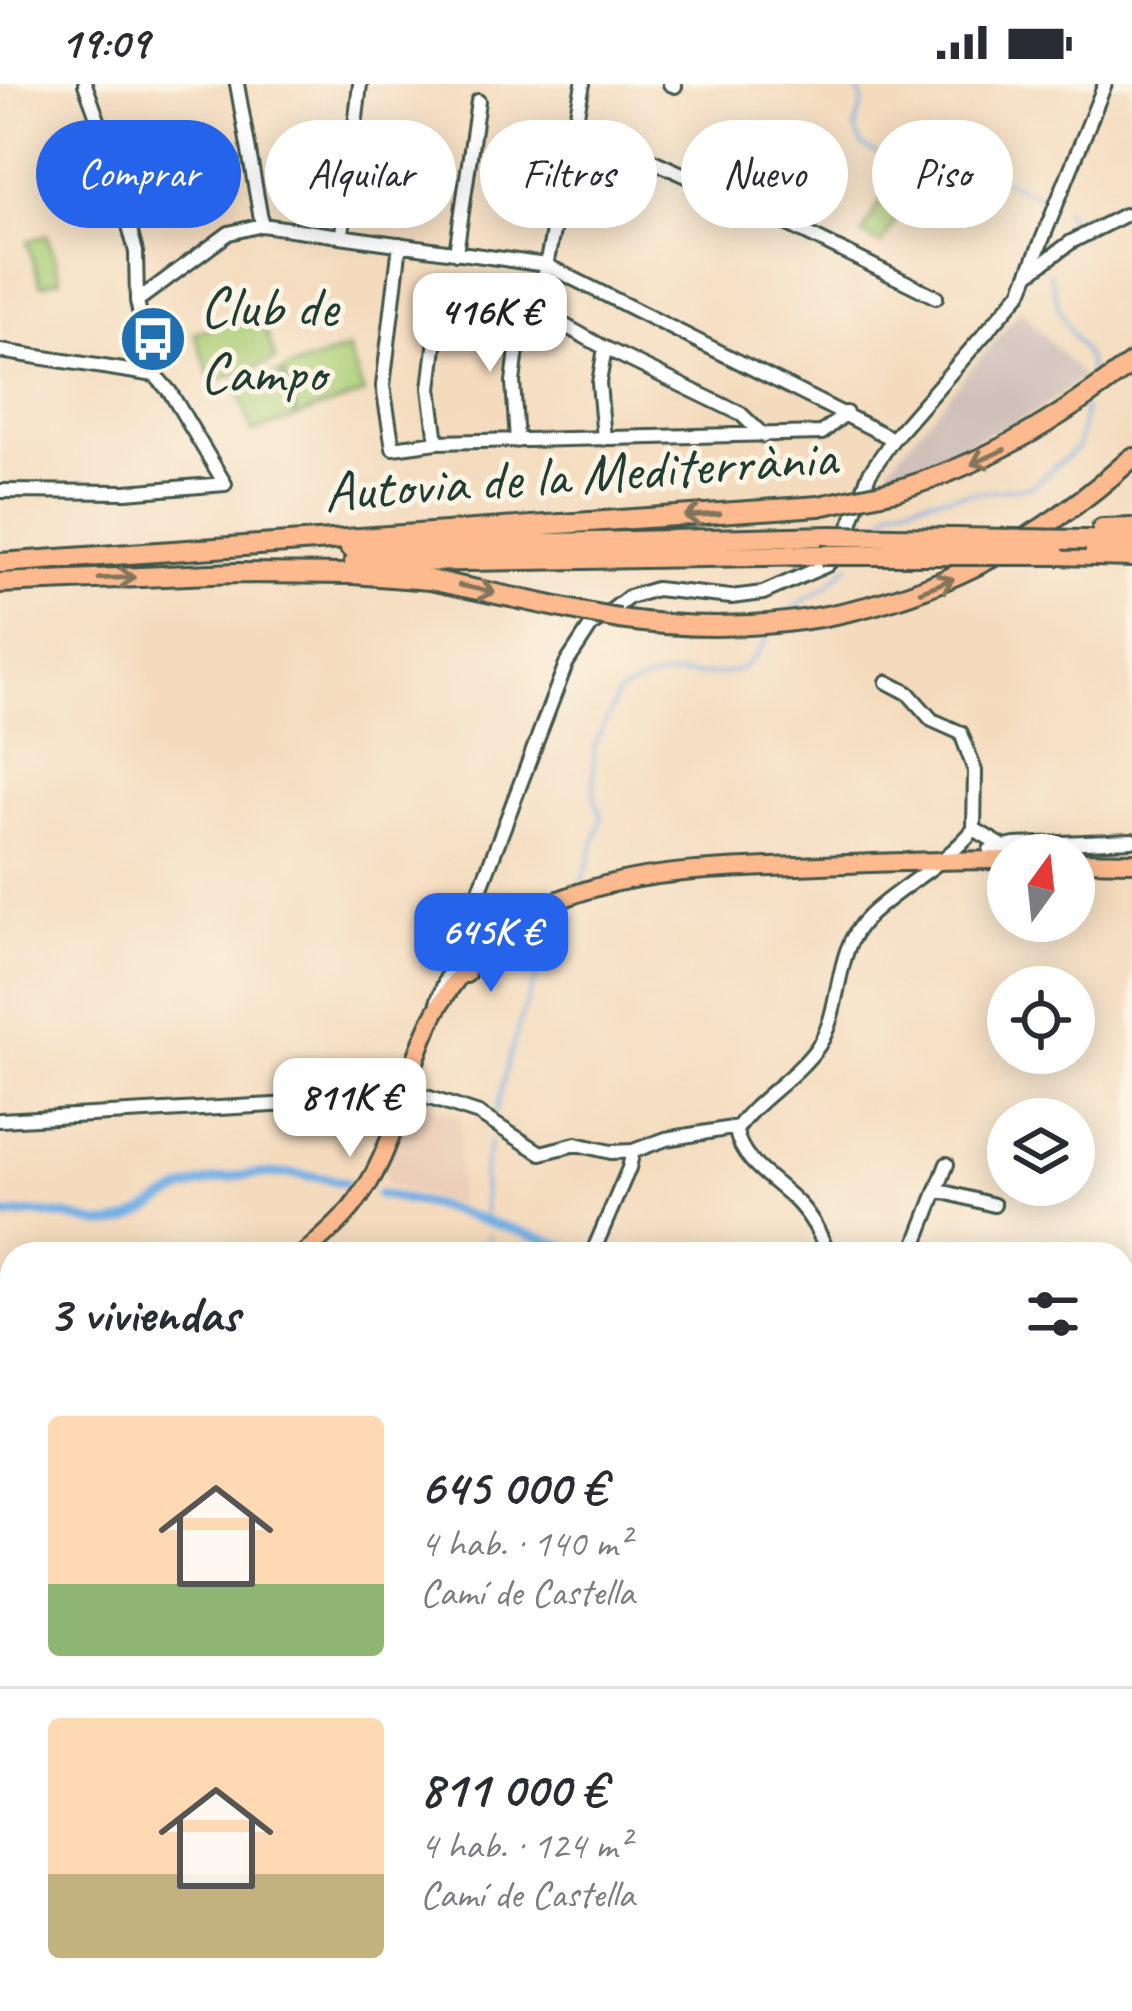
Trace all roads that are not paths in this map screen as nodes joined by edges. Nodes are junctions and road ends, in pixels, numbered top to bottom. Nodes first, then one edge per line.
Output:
1 (85, 84) edge
2 (237, 84) edge
3 (360, 84) edge
4 (583, 84) edge
5 (1105, 84) edge
6 (478, 101) dead end
7 (576, 120) edge
8 (657, 163) edge
9 (1124, 215) dead end
10 (262, 224) junction
11 (554, 228) edge
12 (342, 234) junction
13 (400, 244) junction
14 (456, 253) junction
15 (546, 265) junction
16 (1030, 272) junction
17 (936, 297) dead end
18 (136, 301) junction
19 (522, 310) junction
20 (538, 310) junction
21 (605, 348) junction
22 (0, 351) edge
23 (1132, 364) edge
24 (149, 369) junction
25 (846, 413) junction
26 (870, 426) junction
27 (764, 436) junction
28 (892, 439) junction
29 (604, 440) junction
30 (518, 441) junction
31 (437, 442) junction
32 (1132, 458) edge
33 (869, 474) junction
34 (0, 491) edge
35 (1132, 528) edge
36 (1093, 542) junction
37 (1132, 542) edge
38 (213, 549) junction
39 (1132, 557) edge
40 (0, 563) edge
41 (1132, 567) edge
42 (235, 572) junction
43 (0, 583) edge
44 (887, 682) dead end
45 (974, 829) junction
46 (987, 840) edge
47 (1132, 840) edge
48 (1095, 843) edge
49 (987, 854) edge
50 (942, 860) junction
51 (1095, 862) edge
52 (1132, 864) edge
53 (543, 908) junction
54 (463, 939) junction
55 (506, 941) junction
56 (483, 952) junction
57 (459, 965) junction
58 (438, 1017) junction
59 (406, 1088) junction
60 (0, 1120) edge
61 (738, 1127) junction
62 (633, 1151) junction
63 (947, 1164) dead end
64 (937, 1190) junction
65 (987, 1203) edge
66 (316, 1242) edge
67 (597, 1242) edge
68 (824, 1242) edge
69 (917, 1242) edge

1 - 18 street
2 - 10 street
3 - 12 street
4 - 7 street
5 - 16 street
6 - 14 street
8 - 17 street
9 - 16 street
10 - 12 street
10 - 18 street
11 - 15 street
12 - 13 street
13 - 14 street
13 - 31 street
14 - 15 street
15 - 20 street
15 - 25 street
16 - 28 street
18 - 24 street
19 - 20 street
19 - 30 street
19 - 31 street
20 - 21 street
21 - 27 street
21 - 29 street
22 - 24 street
23 -> 38 highway, Autovia de la Mediterrània, bridge
24 - 34 street
25 - 26 street
25 - 27 street
26 - 28 street
26 - 33 street
27 - 29 street
28 - 33 street
29 - 30 street
30 - 31 street
42 -> 32 highway, Autovia de la Mediterrània, bridge
33 - 54 street
35 - 36 highway
36 - 37 highway
36 - 38 highway, bridge
36 - 39 highway
36 - 41 highway
36 - 42 highway, bridge
38 - 40 highway, Autovia de la Mediterrània
43 -> 42 highway, Autovia de la Mediterrània
44 - 45 street
45 - 46 street
45 - 50 street
47 - 48 street
49 - 50 main road
50 - 53 main road
50 - 61 street
51 - 52 main road
53 - 55 main road
53 - 56 main road
54 - 56 street
54 - 57 main road
55 - 57 main road
55 - 58 main road
56 - 57 main road
57 - 58 main road
58 - 59 main road
59 - 60 street
59 - 62 street
59 - 66 main road
61 - 62 street
61 - 68 street
62 - 67 street
63 - 64 street
64 - 65 street
64 - 69 street

